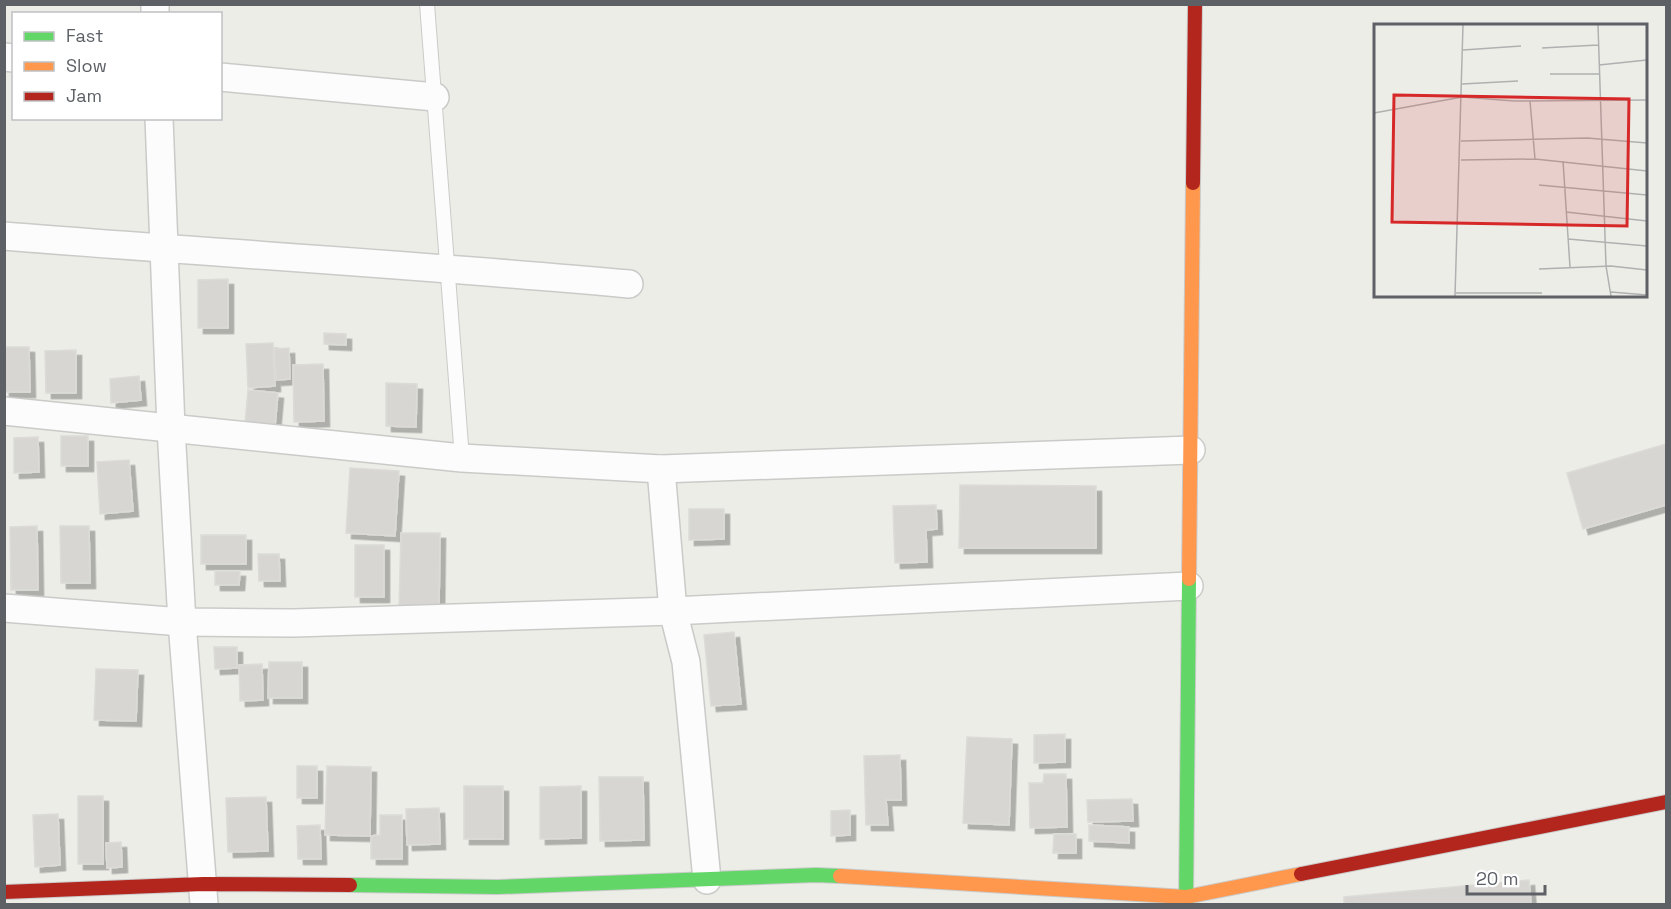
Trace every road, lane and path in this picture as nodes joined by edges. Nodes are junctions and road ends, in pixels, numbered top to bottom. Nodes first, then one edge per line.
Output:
1 (427, 4) edge
2 (1195, 4) edge
3 (222, 77) edge
4 (435, 97) junction
5 (159, 120) edge
6 (4, 236) edge
7 (164, 249) junction
8 (448, 268) junction
9 (629, 284) dead end
10 (4, 411) edge
11 (171, 428) junction
12 (1191, 450) junction
13 (462, 458) junction
14 (661, 469) junction
15 (1189, 586) junction
16 (4, 608) edge
17 (674, 611) junction
18 (182, 622) junction
19 (1666, 802) edge
20 (707, 879) junction
21 (4, 892) edge
22 (203, 894) edge
23 (1186, 901) edge

1 - 4 lane
2 - 12 street
3 - 4 street
4 - 8 lane
5 - 7 street
6 - 7 street
7 - 8 street
7 - 11 street
8 - 9 street
8 - 13 lane
10 - 11 street
11 - 13 street
11 - 18 street
12 - 14 street
12 - 15 street
13 - 14 street
14 - 17 street
15 - 17 street
15 - 23 street
16 - 18 street
17 - 18 street
17 - 20 street
18 - 22 street
19 - 23 street
20 - 22 street
20 - 23 street
21 - 22 street

